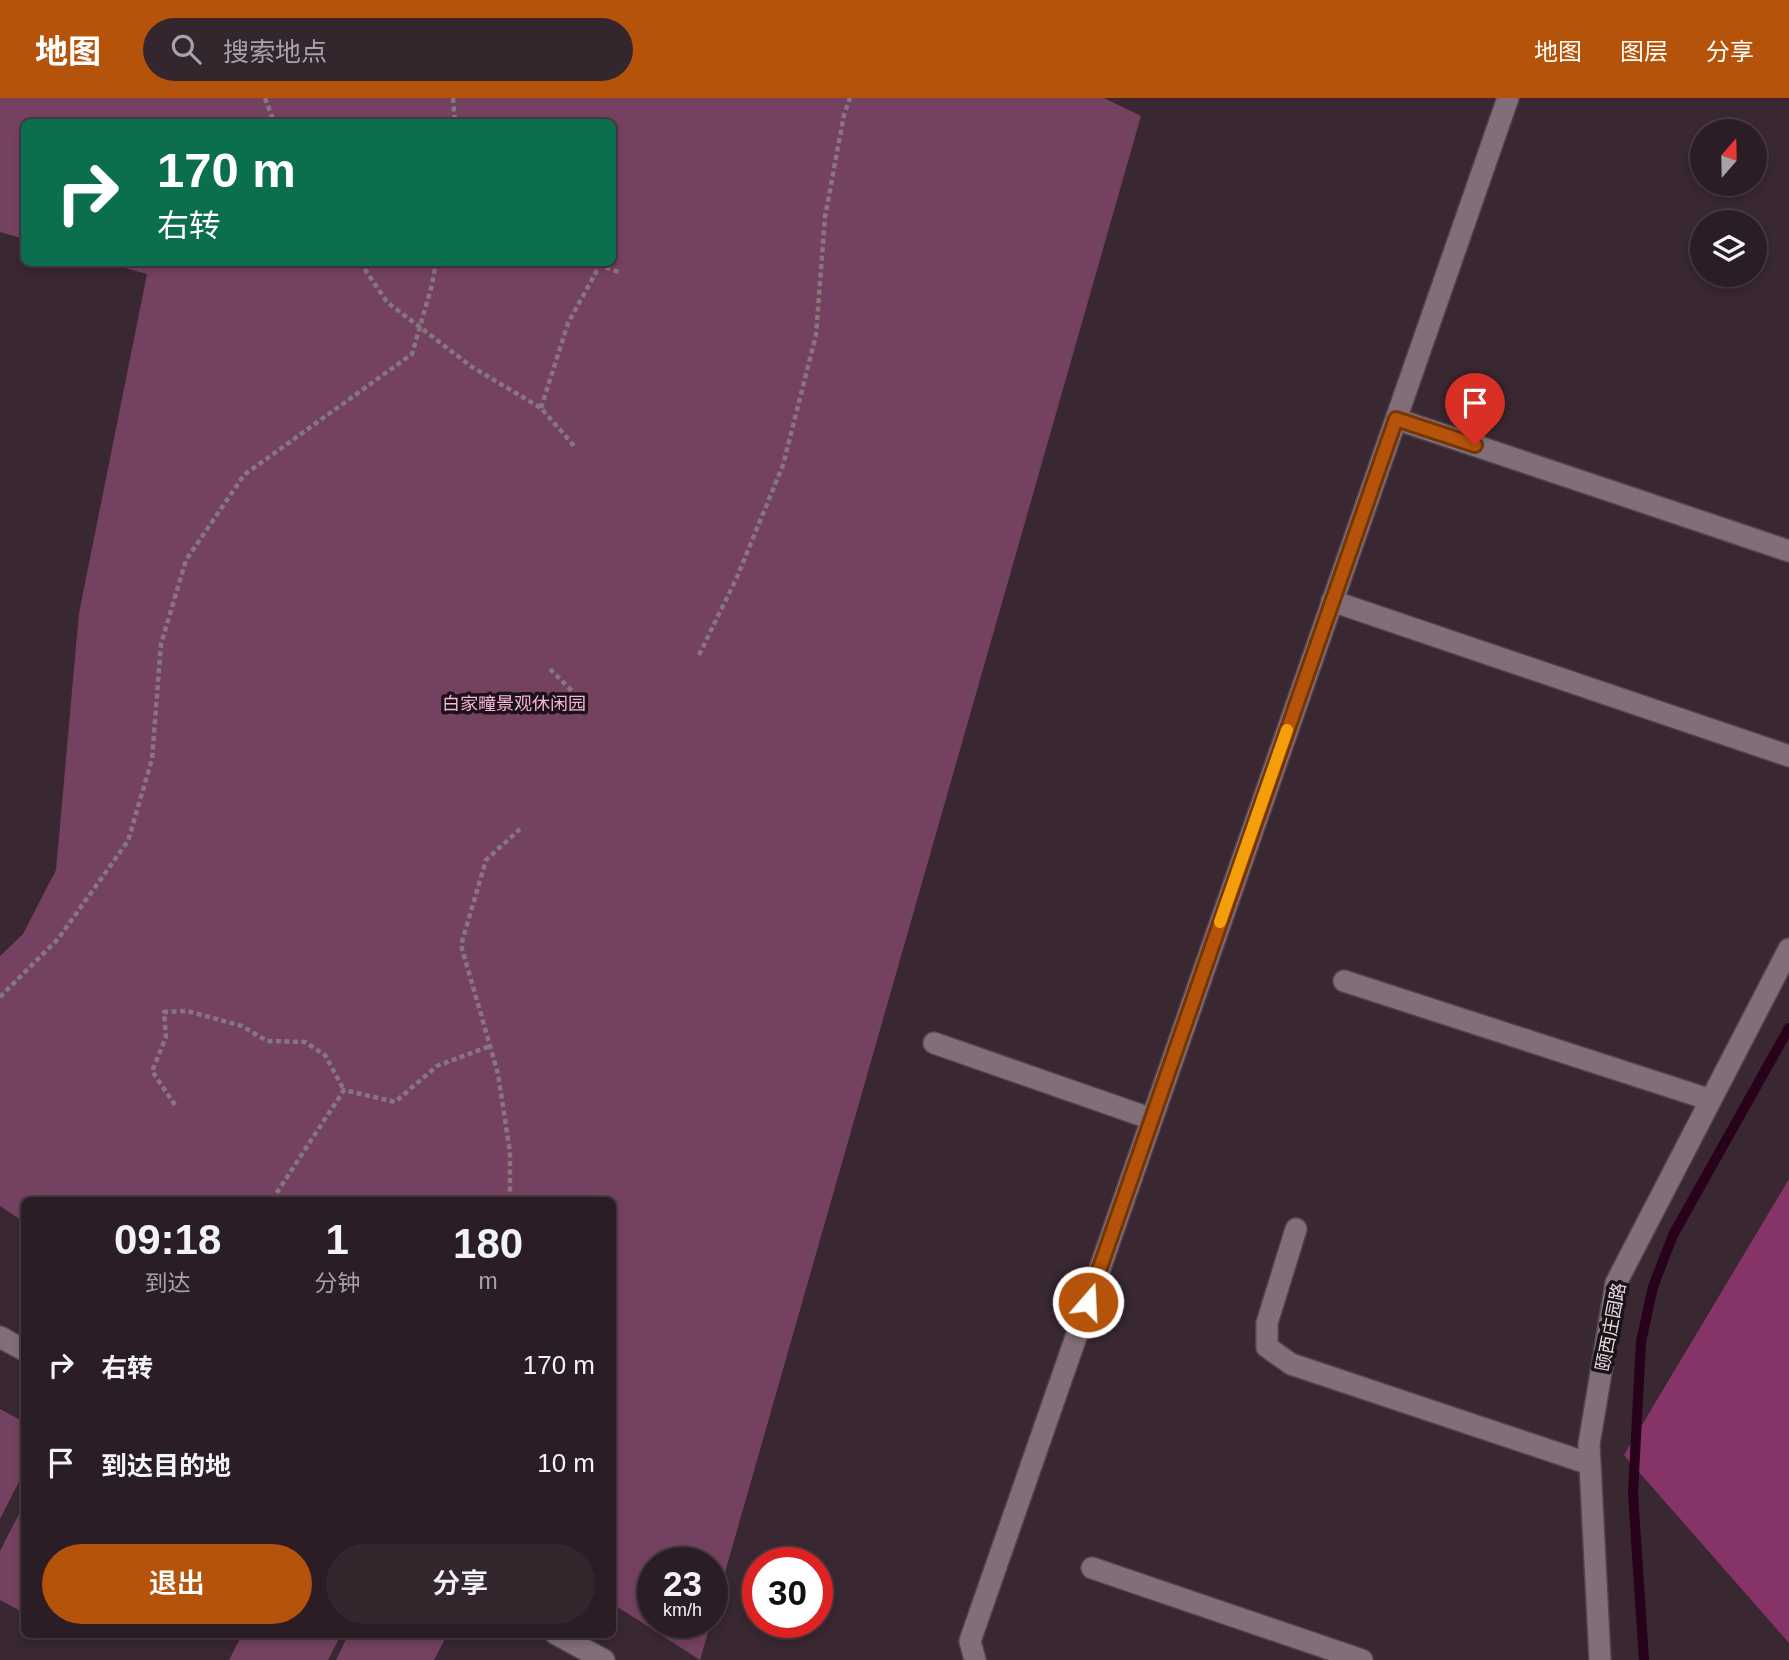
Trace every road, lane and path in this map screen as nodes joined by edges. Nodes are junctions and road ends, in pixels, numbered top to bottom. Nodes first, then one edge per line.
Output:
1 (265, 98) edge
2 (453, 98) edge
3 (850, 98) edge
4 (1508, 98) edge
5 (273, 119) edge
6 (455, 119) edge
7 (363, 266) edge
8 (435, 266) edge
9 (599, 266) edge
10 (603, 266) edge
11 (619, 272) dead end
12 (420, 327) junction
13 (541, 408) junction
14 (1396, 419) junction
15 (575, 447) dead end
16 (1789, 551) edge
17 (1332, 601) junction
18 (698, 654) dead end
19 (550, 669) dead end
20 (577, 696) dead end
21 (1789, 756) edge
22 (520, 829) dead end
23 (1789, 949) edge
24 (1344, 981) dead end
25 (0, 997) edge
26 (934, 1043) dead end
27 (490, 1046) junction
28 (344, 1090) junction
29 (1711, 1100) junction
30 (175, 1105) dead end
31 (1152, 1119) junction
32 (274, 1197) edge
33 (510, 1197) edge
34 (1296, 1229) dead end
35 (0, 1337) edge
36 (21, 1348) edge
37 (1590, 1464) junction
38 (1092, 1568) dead end
39 (563, 1638) edge
40 (604, 1660) edge
41 (975, 1660) edge
42 (1362, 1660) edge
43 (1600, 1660) edge

1 - 5 path
2 - 6 path
3 - 18 path
4 - 14 street
7 - 12 path
8 - 12 path
9 - 13 path
10 - 11 path
12 - 13 path
12 - 25 path
13 - 15 path
14 - 16 street
14 - 17 street
17 - 21 street
17 - 31 street
19 - 20 path
22 - 27 path
23 - 29 street, 颐西庄园路
24 - 29 street
26 - 31 street
27 - 28 path
27 - 33 path
28 - 30 path
28 - 32 path
29 - 37 street, 颐西庄园路
31 - 41 street
34 - 37 street
35 - 36 street
37 - 43 street, 颐西庄园路
38 - 42 street
39 - 40 street

